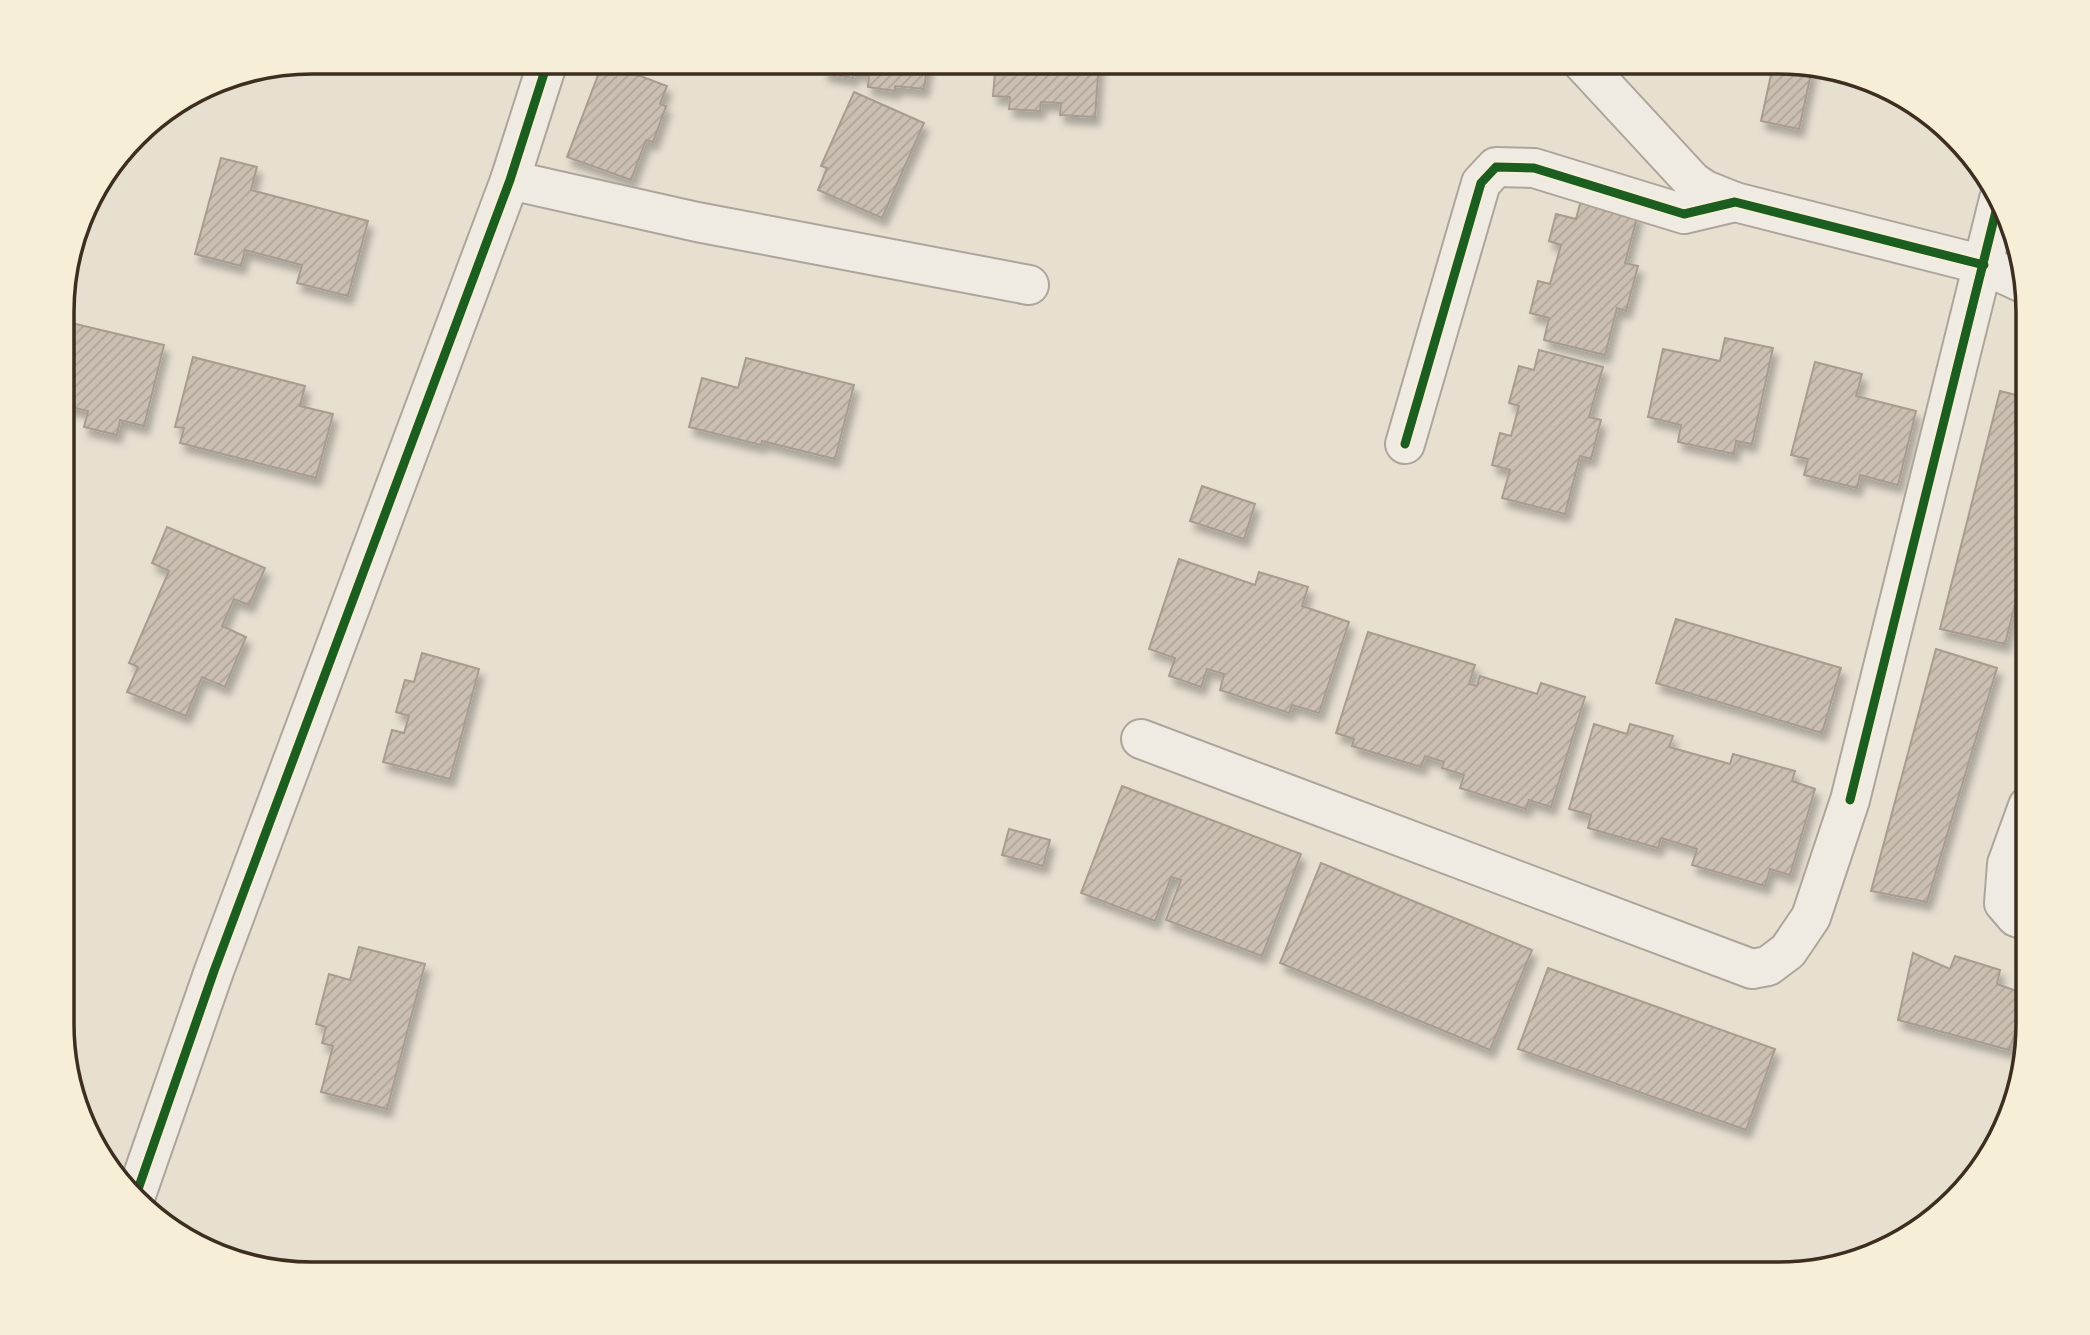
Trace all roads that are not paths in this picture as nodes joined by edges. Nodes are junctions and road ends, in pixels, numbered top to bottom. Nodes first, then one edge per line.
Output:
1 (544, 74) edge
2 (1593, 74) edge
3 (510, 180) junction
4 (1735, 202) junction
5 (1995, 215) edge
6 (1984, 265) junction
7 (2014, 279) edge
8 (1029, 285) dead end
9 (1405, 444) dead end
10 (1141, 739) dead end
11 (2016, 839) edge
12 (2016, 917) edge
13 (139, 1187) edge

1 - 3 street
2 - 4 street
3 - 8 street
3 - 13 street
4 - 6 street
4 - 9 street
5 - 6 street
6 - 7 street
6 - 10 street
11 - 12 street

